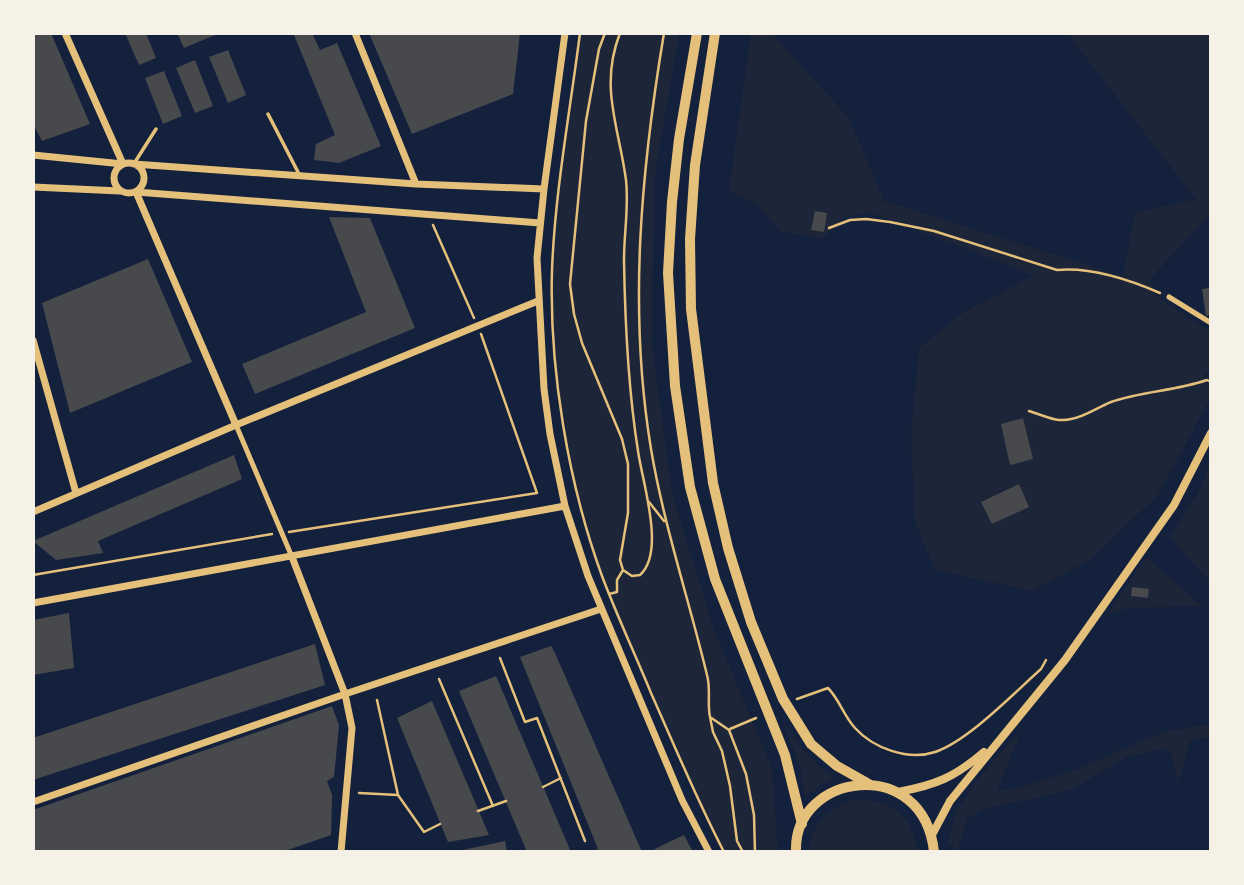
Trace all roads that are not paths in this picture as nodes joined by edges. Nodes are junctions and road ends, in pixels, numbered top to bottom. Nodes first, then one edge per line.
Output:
1 (65, 33) edge
2 (355, 33) edge
3 (565, 33) edge
4 (697, 33) edge
5 (715, 33) edge
6 (268, 114) dead end
7 (156, 129) dead end
8 (33, 155) edge
9 (123, 164) junction
10 (134, 164) junction
11 (299, 175) junction
12 (416, 184) junction
13 (33, 187) edge
14 (544, 189) junction
15 (122, 191) junction
16 (136, 192) junction
17 (540, 223) junction
18 (1169, 298) road end
19 (538, 301) junction
20 (1211, 323) edge
21 (33, 340) edge
22 (236, 425) junction
23 (1211, 433) edge
24 (76, 493) junction
25 (565, 506) junction
26 (33, 512) edge
27 (292, 557) junction
28 (33, 603) edge
29 (601, 609) junction
30 (345, 694) junction
31 (1005, 734) junction
32 (869, 784) junction
33 (898, 792) junction
34 (33, 802) edge
35 (802, 824) junction
36 (932, 835) junction
37 (341, 852) edge
38 (709, 852) edge
39 (796, 852) edge
40 (934, 852) edge

1 - 9 street
2 - 12 street
3 - 14 street
4 - 35 highway
5 - 32 highway
6 - 11 lane
7 - 10 lane
8 - 9 street
9 - 10 street
9 - 15 street
10 - 11 street
10 - 16 street
11 - 12 street
12 - 14 street
13 - 15 street
14 - 17 street
15 - 16 street
16 - 17 street
16 - 22 street
17 - 19 street
18 - 20 street
19 - 22 street
19 - 25 street
21 - 24 street
22 - 24 street
22 - 27 street
23 - 31 street
24 - 26 street
25 - 27 street
25 - 29 street
27 - 28 street
27 - 30 street
29 - 30 street
29 - 38 street
30 - 34 street
30 - 37 street
31 - 33 street
31 - 36 street
32 - 33 highway
32 - 35 highway
33 - 36 highway
35 - 39 highway
36 - 40 highway

